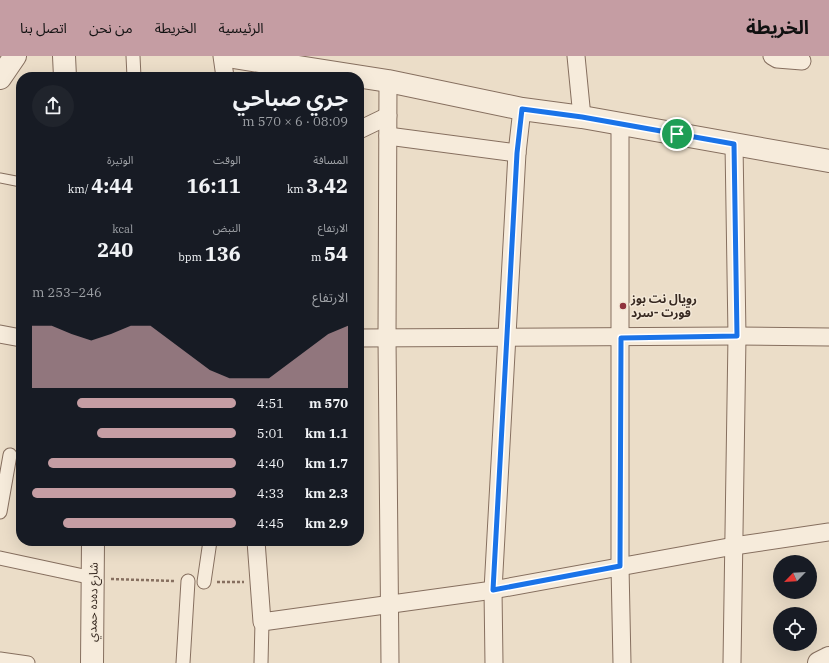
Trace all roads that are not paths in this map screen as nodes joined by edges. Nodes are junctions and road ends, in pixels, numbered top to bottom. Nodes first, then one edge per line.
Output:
1 (15, 56) edge
2 (64, 56) edge
3 (133, 56) edge
4 (222, 56) edge
5 (227, 56) edge
6 (576, 56) edge
7 (772, 56) edge
8 (802, 61) dead end
9 (65, 72) edge
10 (134, 72) edge
11 (224, 72) edge
12 (330, 72) edge
13 (364, 77) edge
14 (0, 78) edge
15 (388, 81) junction
16 (522, 109) junction
17 (388, 116) junction
18 (582, 117) junction
19 (620, 124) junction
20 (364, 128) edge
21 (388, 136) junction
22 (734, 144) junction
23 (517, 153) junction
24 (829, 161) edge
25 (0, 178) edge
26 (16, 181) edge
27 (0, 334) edge
28 (737, 336) junction
29 (16, 337) edge
30 (364, 338) edge
31 (387, 338) junction
32 (507, 338) junction
33 (621, 338) junction
34 (829, 338) edge
35 (10, 455) dead end
36 (0, 512) edge
37 (829, 532) edge
38 (94, 546) edge
39 (209, 546) edge
40 (256, 546) edge
41 (734, 546) junction
42 (0, 558) edge
43 (620, 566) junction
44 (93, 578) junction
45 (188, 582) dead end
46 (204, 582) dead end
47 (493, 590) junction
48 (390, 604) junction
49 (262, 622) junction
50 (829, 658) edge
51 (0, 659) edge
52 (28, 663) edge
53 (92, 663) edge
54 (183, 663) edge
55 (261, 663) edge
56 (390, 663) edge
57 (494, 663) edge
58 (622, 663) edge
59 (732, 663) edge
60 (819, 663) edge

1 - 14 street
2 - 9 street
3 - 10 street
4 - 11 street
5 - 12 street
6 - 18 street
7 - 8 street
13 - 15 street
15 - 16 street
15 - 17 street
16 - 18 street
16 - 23 street
17 - 20 street
17 - 21 street
18 - 19 street
19 - 22 street
19 - 33 street
21 - 23 street
21 - 31 street
22 - 24 street
22 - 28 street
23 - 32 street
25 - 26 lane
27 - 29 street
28 - 33 street
28 - 34 street
28 - 41 street
30 - 31 street
31 - 32 street
31 - 48 street
32 - 33 street
32 - 47 street
33 - 43 street
35 - 36 street
37 - 41 street
38 - 44 street, شارع دەدە حمدي
39 - 46 street
40 - 49 street
41 - 43 street
41 - 59 street
42 - 44 street
43 - 47 street
43 - 58 street
44 - 53 street, شارع دەدە حمدي
45 - 54 street
47 - 48 street
47 - 57 street
48 - 49 street
48 - 56 street
49 - 55 street
50 - 60 street
51 - 52 street

